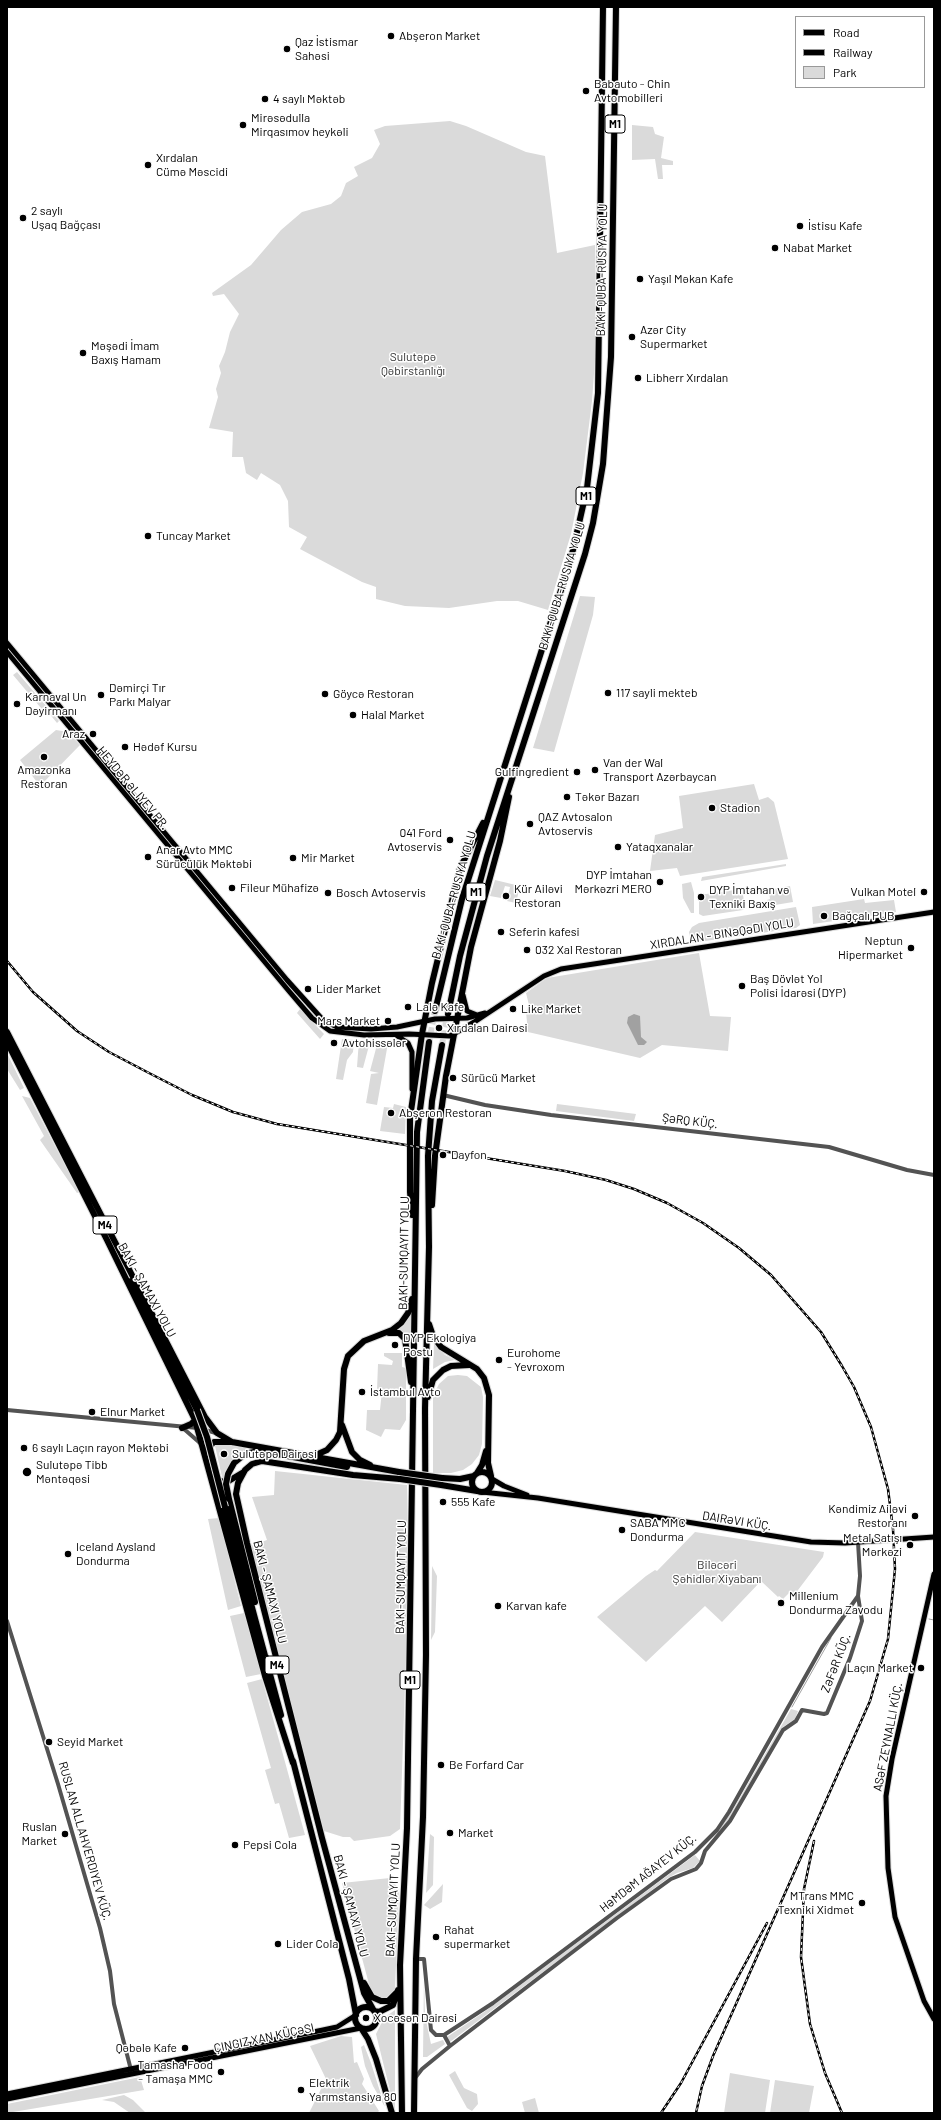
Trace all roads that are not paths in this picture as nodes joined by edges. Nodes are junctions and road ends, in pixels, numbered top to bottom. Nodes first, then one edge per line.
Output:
1 (604, 7) edge
2 (616, 7) edge
3 (7, 643) edge
4 (7, 652) edge
5 (514, 772) junction
6 (491, 808) junction
7 (934, 912) edge
8 (465, 976) junction
9 (497, 1008) junction
10 (435, 1011) tunnel mouth
11 (448, 1014) tunnel mouth
12 (480, 1015) junction
13 (457, 1019) junction
14 (424, 1021) junction
15 (357, 1029) junction
16 (7, 1032) edge
17 (393, 1034) junction
18 (422, 1034) junction
19 (455, 1034) junction
20 (357, 1035) junction
21 (7, 1042) edge
22 (429, 1042) tunnel mouth
23 (442, 1044) tunnel mouth
24 (442, 1095) junction
25 (410, 1118) junction
26 (934, 1176) edge
27 (107, 1240) junction
28 (429, 1247) junction
29 (415, 1248) junction
30 (415, 1280) junction
31 (427, 1312) junction
32 (385, 1333) junction
33 (471, 1365) junction
34 (425, 1408) junction
35 (7, 1410) edge
36 (414, 1416) junction
37 (205, 1417) junction
38 (195, 1420) junction
39 (342, 1424) junction
40 (182, 1428) junction
41 (198, 1428) junction
42 (217, 1433) junction
43 (488, 1440) junction
44 (232, 1442) junction
45 (204, 1447) junction
46 (206, 1455) junction
47 (308, 1456) junction
48 (210, 1470) junction
49 (245, 1470) junction
50 (380, 1470) junction
51 (475, 1474) junction
52 (400, 1476) junction
53 (492, 1478) junction
54 (441, 1482) junction
55 (481, 1492) junction
56 (538, 1498) junction
57 (934, 1537) edge
58 (858, 1542) junction
59 (934, 1574) edge
60 (858, 1596) junction
61 (7, 1621) edge
62 (271, 1674) junction
63 (293, 1763) junction
64 (714, 1833) junction
65 (718, 1837) junction
66 (352, 1953) junction
67 (416, 1959) junction
68 (400, 1965) junction
69 (398, 1990) junction
70 (374, 2011) junction
71 (356, 2015) junction
72 (934, 2019) edge
73 (361, 2028) junction
74 (444, 2035) junction
75 (450, 2046) junction
76 (131, 2070) junction
77 (414, 2080) junction
78 (7, 2094) edge
79 (7, 2099) edge
80 (414, 2112) edge
81 (392, 2113) edge
82 (402, 2113) edge

1 - 6 highway, M1
2 - 5 highway, M1
3 - 15 main road, HEYDƏR ƏLIYEV PR.
4 - 20 main road, HEYDƏR ƏLIYEV PR.
5 - 8 highway
5 - 11 highway, M1
6 - 10 highway, M1
6 - 14 highway
7 - 9 main road
8 - 12 main road
8 - 13 highway
9 - 12 main road
9 - 19 main road
12 - 13 main road
13 - 14 main road
13 - 19 highway
14 - 15 main road, HEYDƏR ƏLIYEV PR.
14 - 18 highway
15 - 20 main road
16 - 37 highway, M4
17 - 18 main road, HEYDƏR ƏLIYEV PR.
17 - 20 main road, HEYDƏR ƏLIYEV PR.
17 - 25 main road
18 - 19 main road
18 - 25 highway
19 - 24 highway
21 - 27 highway, M4
22 - 29 highway, M1
23 - 28 highway, M1
24 - 26 street, ŞƏRQ KÜÇ.
24 - 28 highway
25 - 29 highway
27 - 38 highway, M4
27 - 62 highway, M4, bridge
28 - 31 highway, M1
29 - 30 highway, M1
30 - 32 highway
30 - 36 highway, M1
31 - 33 highway
31 - 34 highway, M1
32 - 36 highway
32 - 39 highway
33 - 34 highway
33 - 43 highway
34 - 67 highway, M1
35 - 40 street
36 - 68 highway, M1
37 - 38 highway
37 - 42 highway
38 - 40 highway
38 - 41 highway, M4
39 - 47 highway
39 - 50 highway
40 - 41 street
40 - 45 street
41 - 42 street
41 - 45 highway, M4
42 - 44 highway
43 - 51 highway
43 - 53 highway
44 - 46 highway
44 - 47 highway
45 - 46 highway, M4
46 - 48 highway, M4
47 - 50 highway
48 - 49 highway
48 - 63 highway, M4
49 - 52 highway
49 - 66 highway, M4
50 - 52 highway
50 - 62 highway, bridge
51 - 53 highway
51 - 54 highway
51 - 55 highway
52 - 54 highway, bridge
53 - 55 highway
53 - 56 main road, DAIRƏVI KÜÇ.
54 - 55 highway
55 - 56 main road, DAIRƏVI KÜÇ.
56 - 58 main road, DAIRƏVI KÜÇ.
57 - 58 main road, DAIRƏVI KÜÇ.
58 - 60 street
59 - 72 main road
60 - 64 street, HƏMDƏM AĞAYEV KÜÇ.
60 - 65 street, ZƏFƏR KÜÇ.
61 - 76 street, RUSLAN ALLAHVERDIYEV KÜÇ.
62 - 63 highway, M4
63 - 71 highway, M4
64 - 65 street
64 - 74 street, HƏMDƏM AĞAYEV KÜÇ.
65 - 75 street
66 - 69 highway
66 - 70 highway, M4
67 - 74 street
67 - 77 highway, M1
68 - 69 highway
68 - 82 highway, M1
69 - 70 highway
70 - 71 highway
70 - 73 highway
71 - 73 highway
71 - 76 main road, ÇINGIZ XAN KÜÇƏSI
73 - 79 main road, ÇINGIZ XAN KÜÇƏSI
73 - 81 highway
74 - 75 street
75 - 77 street
76 - 78 main road, ÇINGIZ XAN KÜÇƏSI
77 - 80 highway, M1

